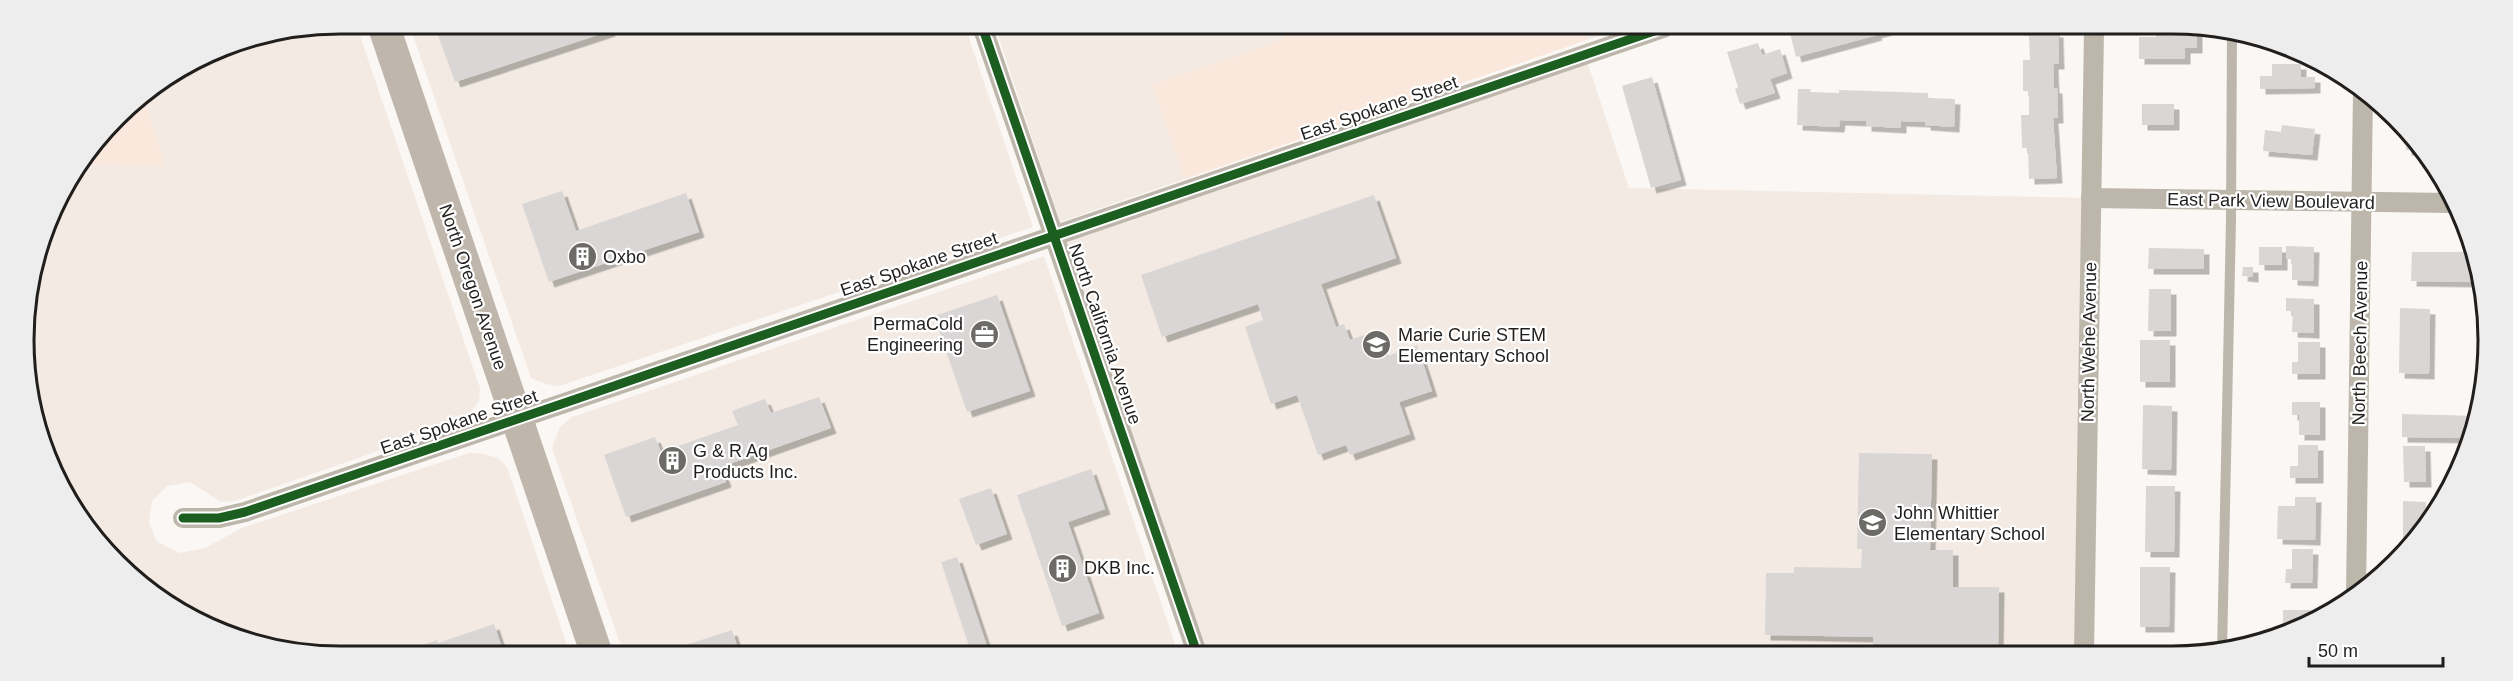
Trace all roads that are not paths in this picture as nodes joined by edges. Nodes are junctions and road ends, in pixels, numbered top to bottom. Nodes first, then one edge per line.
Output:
1 (386, 34) edge
2 (985, 34) edge
3 (1645, 34) edge
4 (2094, 34) edge
5 (2232, 40) edge
6 (2363, 101) edge
7 (2091, 198) junction
8 (2232, 200) junction
9 (2363, 202) junction
10 (2446, 203) edge
11 (1054, 236) junction
12 (518, 419) junction
13 (183, 519) dead end
14 (2356, 585) edge
15 (2222, 642) edge
16 (594, 646) edge
17 (1195, 646) edge
18 (2084, 646) edge

1 - 12 main road, North Oregon Avenue
2 - 11 street, North California Avenue
3 - 11 street, East Spokane Street
4 - 7 street, North Wehe Avenue
5 - 8 lane
6 - 9 street, North Beech Avenue
7 - 8 street, East Park View Boulevard
7 - 18 street, North Wehe Avenue
8 - 9 street, East Park View Boulevard
8 - 15 lane
9 - 10 street, East Park View Boulevard
9 - 14 street, North Beech Avenue
11 - 12 street, East Spokane Street
11 - 17 street, North California Avenue
12 - 13 street, East Spokane Street
12 - 16 main road, North Oregon Avenue

